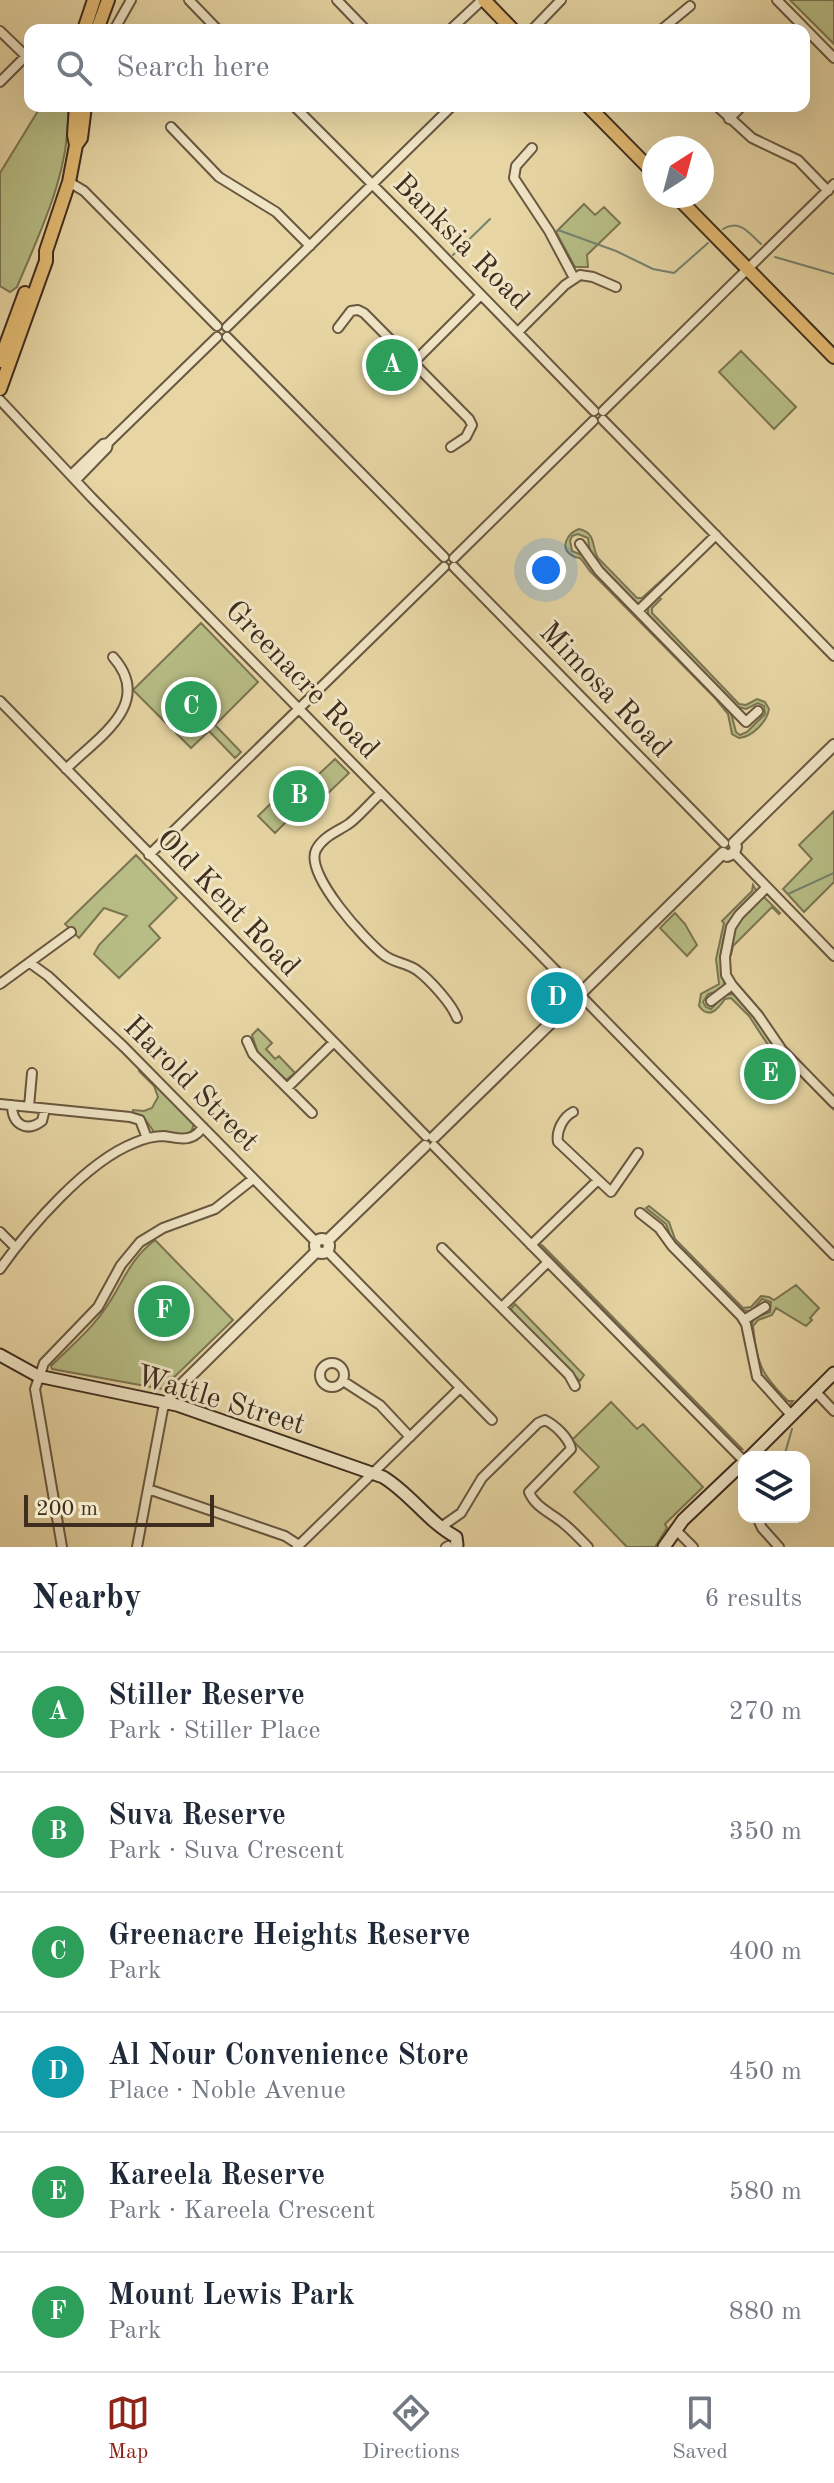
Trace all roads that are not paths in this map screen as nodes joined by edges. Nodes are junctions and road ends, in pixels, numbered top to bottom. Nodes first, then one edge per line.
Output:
1 (94, 0) edge
2 (108, 0) edge
3 (131, 0) edge
4 (189, 0) edge
5 (337, 0) edge
6 (483, 0) edge
7 (561, 0) edge
8 (777, 0) edge
9 (690, 6) dead end
10 (86, 24) edge
11 (99, 24) edge
12 (117, 24) edge
13 (212, 24) edge
14 (360, 24) edge
15 (457, 24) edge
16 (507, 24) edge
17 (538, 24) edge
18 (667, 24) edge
19 (801, 24) edge
20 (0, 31) edge
21 (810, 34) edge
22 (24, 54) edge
23 (834, 58) edge
24 (24, 61) edge
25 (0, 82) edge
26 (76, 112) edge
27 (87, 112) edge
28 (300, 112) edge
29 (446, 112) edge
30 (594, 112) edge
31 (723, 112) edge
32 (736, 112) edge
33 (729, 119) junction
34 (171, 127) dead end
35 (76, 145) junction
36 (532, 148) dead end
37 (642, 161) edge
38 (514, 173) junction
39 (503, 175) dead end
40 (69, 182) junction
41 (372, 185) junction
42 (831, 188) edge
43 (688, 208) edge
44 (310, 246) junction
45 (46, 251) junction
46 (748, 269) junction
47 (574, 278) junction
48 (616, 287) dead end
49 (481, 295) junction
50 (217, 326) junction
51 (227, 327) junction
52 (338, 328) dead end
53 (518, 332) junction
54 (222, 337) junction
55 (834, 357) edge
56 (0, 361) edge
57 (413, 363) junction
58 (0, 389) edge
59 (0, 400) edge
60 (598, 416) junction
61 (451, 447) dead end
62 (73, 477) junction
63 (716, 535) junction
64 (580, 544) dead end
65 (449, 562) junction
66 (639, 610) junction
67 (834, 656) edge
68 (113, 657) dead end
69 (0, 701) edge
70 (299, 709) junction
71 (758, 711) dead end
72 (834, 745) edge
73 (66, 769) junction
74 (381, 793) junction
75 (729, 848) junction
76 (149, 855) junction
77 (767, 887) junction
78 (71, 932) dead end
79 (834, 956) edge
80 (30, 963) junction
81 (0, 984) edge
82 (732, 985) junction
83 (579, 994) junction
84 (711, 1001) dead end
85 (457, 1018) dead end
86 (247, 1041) dead end
87 (333, 1043) junction
88 (32, 1073) dead end
89 (287, 1088) junction
90 (834, 1103) edge
91 (0, 1104) edge
92 (12, 1105) junction
93 (29, 1107) junction
94 (45, 1109) junction
95 (573, 1112) dead end
96 (312, 1113) dead end
97 (203, 1127) junction
98 (147, 1138) junction
99 (430, 1141) junction
100 (638, 1153) dead end
101 (253, 1179) junction
102 (597, 1181) junction
103 (640, 1213) dead end
104 (0, 1232) edge
105 (531, 1245) junction
106 (322, 1246) junction
107 (15, 1247) junction
108 (442, 1248) dead end
109 (834, 1255) edge
110 (548, 1262) junction
111 (0, 1269) edge
112 (502, 1307) junction
113 (765, 1307) dead end
114 (744, 1320) junction
115 (0, 1355) edge
116 (834, 1373) edge
117 (38, 1376) junction
118 (343, 1381) dead end
119 (575, 1386) dead end
120 (460, 1388) junction
121 (816, 1392) junction
122 (167, 1402) junction
123 (834, 1411) edge
124 (792, 1416) junction
125 (492, 1420) dead end
126 (410, 1437) junction
127 (756, 1451) edge
128 (738, 1456) edge
129 (738, 1468) edge
130 (372, 1473) junction
131 (148, 1489) junction
132 (419, 1508) junction
133 (760, 1523) edge
134 (441, 1527) junction
135 (675, 1529) junction
136 (452, 1544) edge
137 (298, 1546) edge
138 (62, 1547) edge
139 (137, 1547) edge
140 (588, 1547) edge
141 (664, 1547) edge
142 (693, 1547) edge
143 (779, 1547) edge

1 - 10 main road
2 - 11 main road
3 - 12 street
4 - 13 street
5 - 14 street
6 - 15 street
6 - 16 main road
7 - 17 street
8 - 19 street
9 - 18 street
20 - 22 street
21 - 23 street
24 - 25 street
26 - 35 main road
27 - 35 main road
28 - 41 street, Banksia Road
29 - 41 street
30 - 37 main road
31 - 33 street
32 - 33 street
33 - 42 street
34 - 44 street
35 - 40 main road
36 - 38 street
38 - 39 street
38 - 47 street
40 - 45 main road
40 - 50 street
41 - 44 street
41 - 49 street, Banksia Road
42 - 46 street
43 - 46 main road
44 - 51 street
45 - 56 main road
45 - 58 main road
46 - 55 main road
46 - 60 street
47 - 48 street
47 - 53 street
49 - 53 street, Banksia Road
49 - 57 street
50 - 51 street
50 - 54 street
51 - 54 street
52 - 57 street
53 - 60 street, Banksia Road
54 - 62 street
54 - 65 street, Mimosa Road
57 - 61 street
59 - 62 street, Greenacre Road
60 - 63 street, Banksia Road
60 - 65 street
62 - 70 street, Greenacre Road
63 - 66 street
63 - 67 street, Banksia Road
64 - 66 street
65 - 70 street
65 - 75 street, Mimosa Road
66 - 71 street
68 - 73 street
69 - 73 street, Old Kent Road
70 - 74 street, Greenacre Road
70 - 76 street
72 - 75 street
73 - 76 street, Old Kent Road
74 - 83 street, Greenacre Road
74 - 85 street
75 - 77 street, Mimosa Road
75 - 83 street
76 - 87 street, Old Kent Road
77 - 79 street, Mimosa Road
77 - 82 street
78 - 80 street
80 - 81 street
80 - 97 street, Harold Street
82 - 84 street
82 - 90 street
83 - 99 street
83 - 109 street, Greenacre Road
86 - 89 street
87 - 89 street
87 - 99 street, Old Kent Road
88 - 93 street
89 - 96 street
91 - 92 street
92 - 93 street
92 - 94 street
93 - 94 street
94 - 98 street
95 - 102 street
97 - 98 street
97 - 101 street, Harold Street
98 - 107 street
99 - 105 street, Old Kent Road
99 - 106 street
100 - 102 street
101 - 106 street, Harold Street
101 - 117 street
102 - 105 street
103 - 114 street
104 - 107 street
105 - 110 street, Old Kent Road
106 - 120 street, Harold Street
106 - 122 street
107 - 111 street
108 - 112 street
110 - 112 street
110 - 128 street, Old Kent Road
112 - 119 street
113 - 114 street
114 - 124 street
115 - 117 main road, Wattle Street
116 - 121 main road
117 - 122 main road, Wattle Street
117 - 138 street
118 - 126 street
120 - 125 street, Harold Street
120 - 126 street
121 - 123 street
121 - 124 main road
122 - 130 main road, Wattle Street
122 - 131 street
124 - 127 main road
126 - 130 street
129 - 135 main road
130 - 132 main road, Wattle Street
130 - 137 street
131 - 137 street
131 - 139 street
132 - 134 main road, Wattle Street
132 - 136 main road, Wattle Street
133 - 143 street
134 - 136 main road, Wattle Street
134 - 140 street
135 - 141 main road
135 - 142 street

